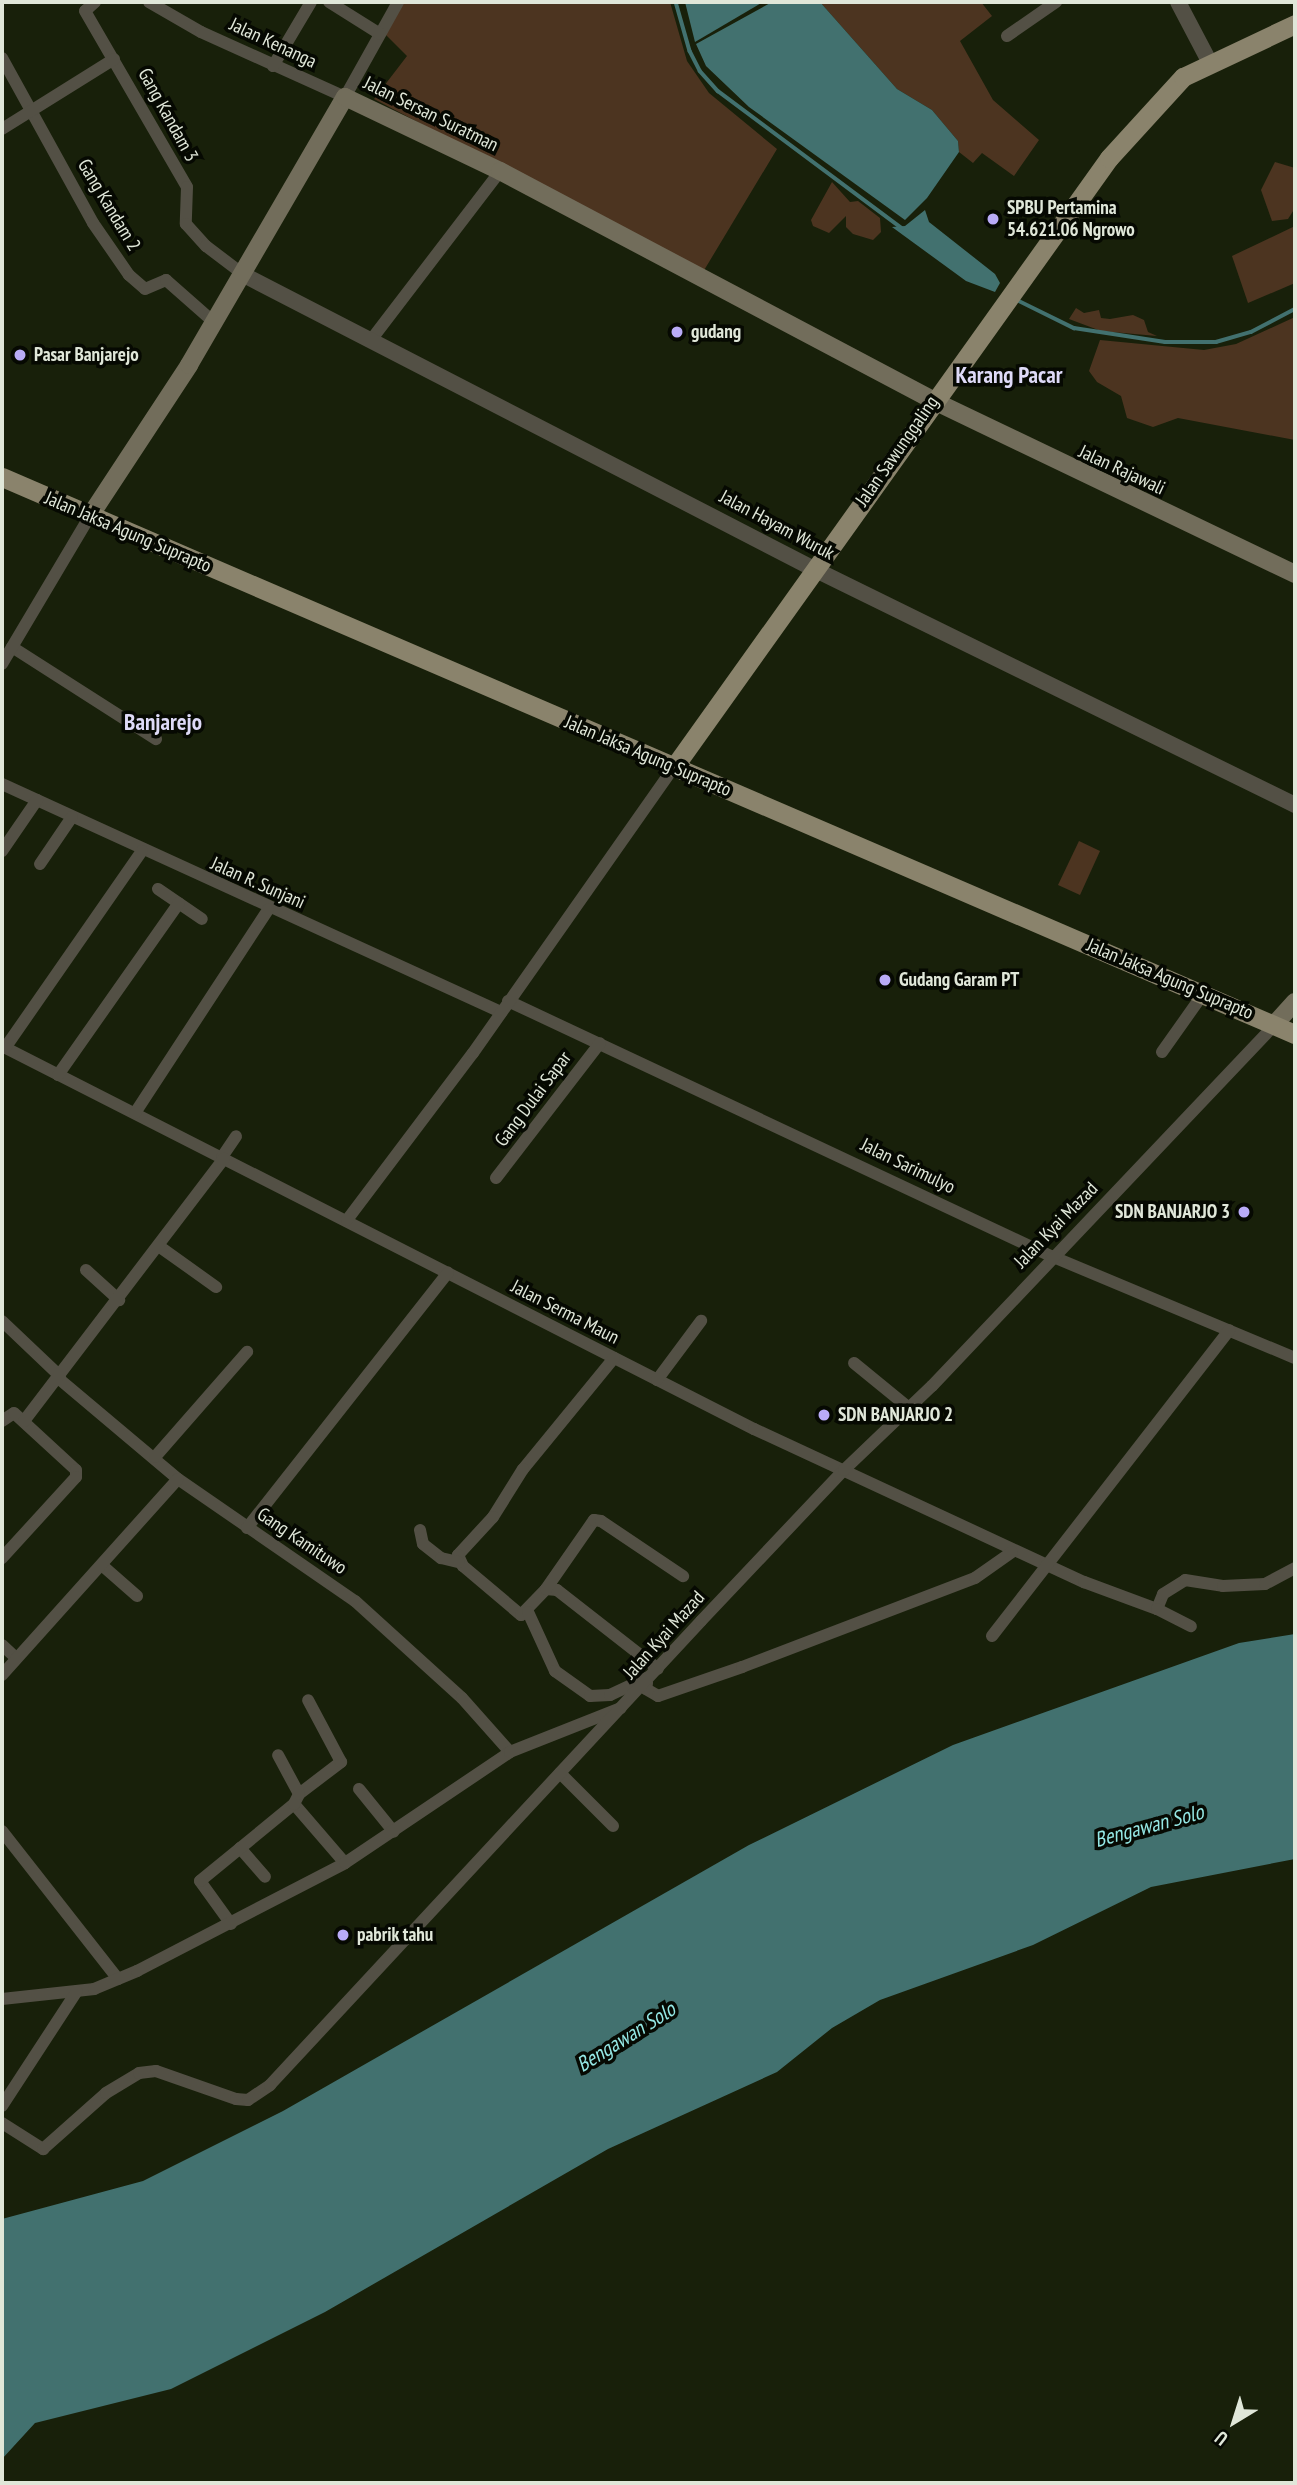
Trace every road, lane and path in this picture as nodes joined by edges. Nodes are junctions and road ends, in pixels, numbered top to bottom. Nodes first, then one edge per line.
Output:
1 (95, 2) edge
2 (149, 2) edge
3 (311, 2) edge
4 (329, 2) edge
5 (398, 2) edge
6 (1055, 2) edge
7 (1178, 2) edge
8 (1295, 24) edge
9 (380, 34) junction
10 (1007, 36) dead end
11 (2, 58) edge
12 (114, 59) junction
13 (1209, 61) junction
14 (274, 66) junction
15 (345, 97) junction
16 (31, 108) junction
17 (2, 129) edge
18 (500, 171) junction
19 (244, 275) junction
20 (215, 323) junction
21 (371, 340) junction
22 (932, 400) junction
23 (2, 477) edge
24 (90, 516) junction
25 (814, 569) junction
26 (1295, 575) edge
27 (12, 647) junction
28 (2, 664) edge
29 (156, 739) dead end
30 (674, 767) junction
31 (2, 784) edge
32 (37, 800) junction
33 (1295, 805) edge
34 (72, 817) junction
35 (2, 851) edge
36 (142, 852) junction
37 (40, 864) dead end
38 (159, 889) dead end
39 (179, 903) junction
40 (268, 910) junction
41 (202, 919) dead end
42 (1203, 994) junction
43 (1295, 1002) edge
44 (504, 1007) junction
45 (1274, 1025) junction
46 (1295, 1034) edge
47 (600, 1043) junction
48 (3, 1047) edge
49 (1162, 1052) dead end
50 (58, 1075) junction
51 (135, 1113) junction
52 (236, 1136) dead end
53 (223, 1157) junction
54 (496, 1178) dead end
55 (347, 1220) junction
56 (160, 1247) junction
57 (1051, 1256) junction
58 (86, 1270) dead end
59 (448, 1273) junction
60 (216, 1287) dead end
61 (119, 1300) junction
62 (2, 1321) edge
63 (701, 1321) dead end
64 (1229, 1330) junction
65 (247, 1352) dead end
66 (1295, 1358) edge
67 (614, 1359) junction
68 (854, 1363) dead end
69 (59, 1377) junction
70 (657, 1380) junction
71 (909, 1408) junction
72 (24, 1421) junction
73 (2, 1422) edge
74 (155, 1457) junction
75 (844, 1470) junction
76 (178, 1479) junction
77 (247, 1528) junction
78 (420, 1530) dead end
79 (1012, 1552) junction
80 (2, 1558) edge
81 (459, 1562) junction
82 (1047, 1564) junction
83 (104, 1567) junction
84 (1295, 1568) edge
85 (683, 1576) dead end
86 (546, 1589) junction
87 (137, 1596) dead end
88 (1157, 1609) junction
89 (528, 1612) junction
90 (1191, 1626) dead end
91 (992, 1636) dead end
92 (2, 1645) edge
93 (16, 1658) junction
94 (2, 1675) edge
95 (653, 1675) junction
96 (308, 1700) dead end
97 (626, 1706) junction
98 (510, 1752) junction
99 (278, 1755) dead end
100 (560, 1773) junction
101 (359, 1789) dead end
102 (297, 1799) junction
103 (612, 1826) dead end
104 (2, 1831) edge
105 (394, 1832) junction
106 (240, 1847) junction
107 (345, 1863) junction
108 (265, 1877) dead end
109 (231, 1924) junction
110 (118, 1979) junction
111 (77, 1991) junction
112 (2, 2000) edge
113 (2, 2106) edge
114 (2, 2123) edge

1 - 12 street, Gang Kandam 3
2 - 14 street, Jalan Kenanga
3 - 14 street
4 - 9 street
5 - 9 street
6 - 10 street
7 - 13 street
8 - 13 main road, Jalan Sawunggaling
9 - 15 street
11 - 16 street, Gang Kandam 2
12 - 16 street
12 - 19 street, Gang Kandam 3
13 - 22 main road, Jalan Sawunggaling
14 - 15 street, Jalan Kenanga
15 - 18 main road, Jalan Sersan Suratman
15 - 19 main road, Jalan Sersan Suratman
16 - 17 street
16 - 20 street, Gang Kandam 2
18 - 21 street
18 - 22 main road, Jalan Sersan Suratman
19 - 20 main road, Jalan Sersan Suratman
19 - 21 street, Jalan Hayam Wuruk
20 - 24 main road, Jalan Sersan Suratman
21 - 25 street, Jalan Hayam Wuruk
22 - 25 main road, Jalan Sawunggaling
22 - 26 main road, Jalan Rajawali
23 - 24 main road, Jalan Jaksa Agung Suprapto
24 - 27 street
24 - 30 main road, Jalan Jaksa Agung Suprapto
25 - 30 main road, Jalan Sawunggaling
25 - 33 street, Jalan Hayam Wuruk
27 - 28 street
27 - 29 street
30 - 42 main road, Jalan Jaksa Agung Suprapto
30 - 44 street
31 - 32 street, Jalan R. Sunjani
32 - 34 street, Jalan R. Sunjani
32 - 35 street
34 - 36 street, Jalan R. Sunjani
34 - 37 street
36 - 40 street, Jalan R. Sunjani
36 - 48 street
38 - 39 street
39 - 41 street
39 - 50 street
40 - 44 street, Jalan R. Sunjani
40 - 51 street
42 - 45 main road, Jalan Jaksa Agung Suprapto
42 - 49 street
43 - 45 main road
44 - 47 street, Jalan Sarimulyo
44 - 55 street
45 - 46 main road, Jalan Jaksa Agung Suprapto
45 - 57 street, Jalan Kyai Mazad
47 - 54 street, Gang Dulai Sapar
47 - 57 street, Jalan Sarimulyo
48 - 50 street, Jalan Serma Maun
50 - 51 street, Jalan Serma Maun
51 - 53 street, Jalan Serma Maun
52 - 53 street
53 - 55 street, Jalan Serma Maun
53 - 56 street
55 - 59 street, Jalan Serma Maun
56 - 60 street
56 - 61 street
57 - 64 street, Jalan Sarimulyo
57 - 71 street, Jalan Kyai Mazad
58 - 61 street
59 - 67 street, Jalan Serma Maun
59 - 77 street
61 - 69 street
62 - 69 street, Gang Kamituwo
63 - 70 street
64 - 66 street, Jalan Sarimulyo
64 - 82 street
65 - 74 street
67 - 70 street, Jalan Serma Maun
67 - 81 street
68 - 71 street
69 - 72 street
69 - 74 street, Gang Kamituwo
70 - 75 street, Jalan Serma Maun
71 - 75 street, Jalan Kyai Mazad
72 - 73 street
72 - 80 street
74 - 76 street, Gang Kamituwo
75 - 79 street, Jalan Serma Maun
75 - 95 street, Jalan Kyai Mazad
76 - 77 street, Gang Kamituwo
76 - 83 street
77 - 98 street, Gang Kamituwo
78 - 81 street
79 - 82 street, Jalan Serma Maun
79 - 95 street
81 - 89 street
82 - 88 street, Jalan Serma Maun
82 - 91 street
83 - 87 street
83 - 93 street
84 - 88 street
85 - 86 street
86 - 89 street
86 - 95 street
88 - 90 street, Jalan Serma Maun
89 - 95 street
92 - 93 street
93 - 94 street
95 - 97 street, Jalan Kyai Mazad
96 - 102 street
97 - 98 street
97 - 100 street, Jalan Kyai Mazad
98 - 105 street
99 - 102 street
100 - 103 street
100 - 114 street, Jalan Kyai Mazad
101 - 105 street
102 - 106 street
102 - 107 street
104 - 110 street
105 - 107 street
106 - 108 street
106 - 109 street
107 - 109 street
109 - 110 street
110 - 111 street
111 - 112 street
111 - 113 street

